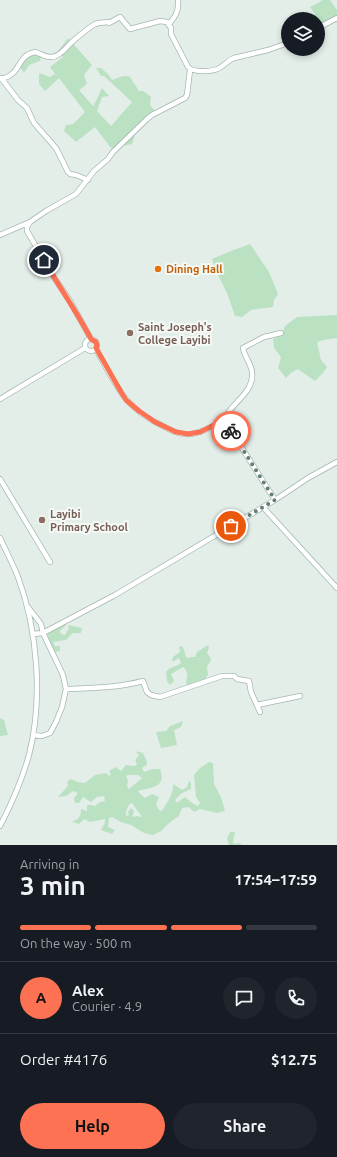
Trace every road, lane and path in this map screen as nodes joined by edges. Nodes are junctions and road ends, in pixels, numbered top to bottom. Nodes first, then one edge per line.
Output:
1 (178, 0) edge
2 (337, 18) edge
3 (169, 24) junction
4 (325, 24) edge
5 (281, 45) edge
6 (190, 70) junction
7 (0, 78) edge
8 (88, 180) junction
9 (30, 222) junction
10 (0, 235) edge
11 (281, 333) dead end
12 (91, 339) junction
13 (86, 348) junction
14 (96, 348) junction
15 (0, 399) edge
16 (224, 420) junction
17 (337, 462) edge
18 (0, 479) edge
19 (275, 500) junction
20 (263, 508) junction
21 (0, 538) edge
22 (50, 562) dead end
23 (337, 588) edge
24 (26, 605) junction
25 (43, 633) junction
26 (33, 634) junction
27 (66, 689) junction
28 (300, 696) dead end
29 (257, 705) junction
30 (260, 712) dead end
31 (33, 735) junction
32 (0, 826) edge

1 - 3 street
2 - 4 street
3 - 6 street
3 - 7 street
5 - 6 street
6 - 8 street
7 - 8 street
8 - 9 street
9 - 10 street
9 - 12 street
11 - 16 street
12 - 13 street
12 - 14 street
13 - 14 street
13 - 15 street
14 - 16 street
16 - 19 street
17 - 19 street
18 - 22 street
19 - 20 street
20 - 23 street
20 - 25 street
21 - 24 street
24 - 25 street
24 - 26 street
25 - 26 street
25 - 27 street
26 - 31 street
27 - 29 street
27 - 31 street
28 - 29 street
29 - 30 street
31 - 32 street

